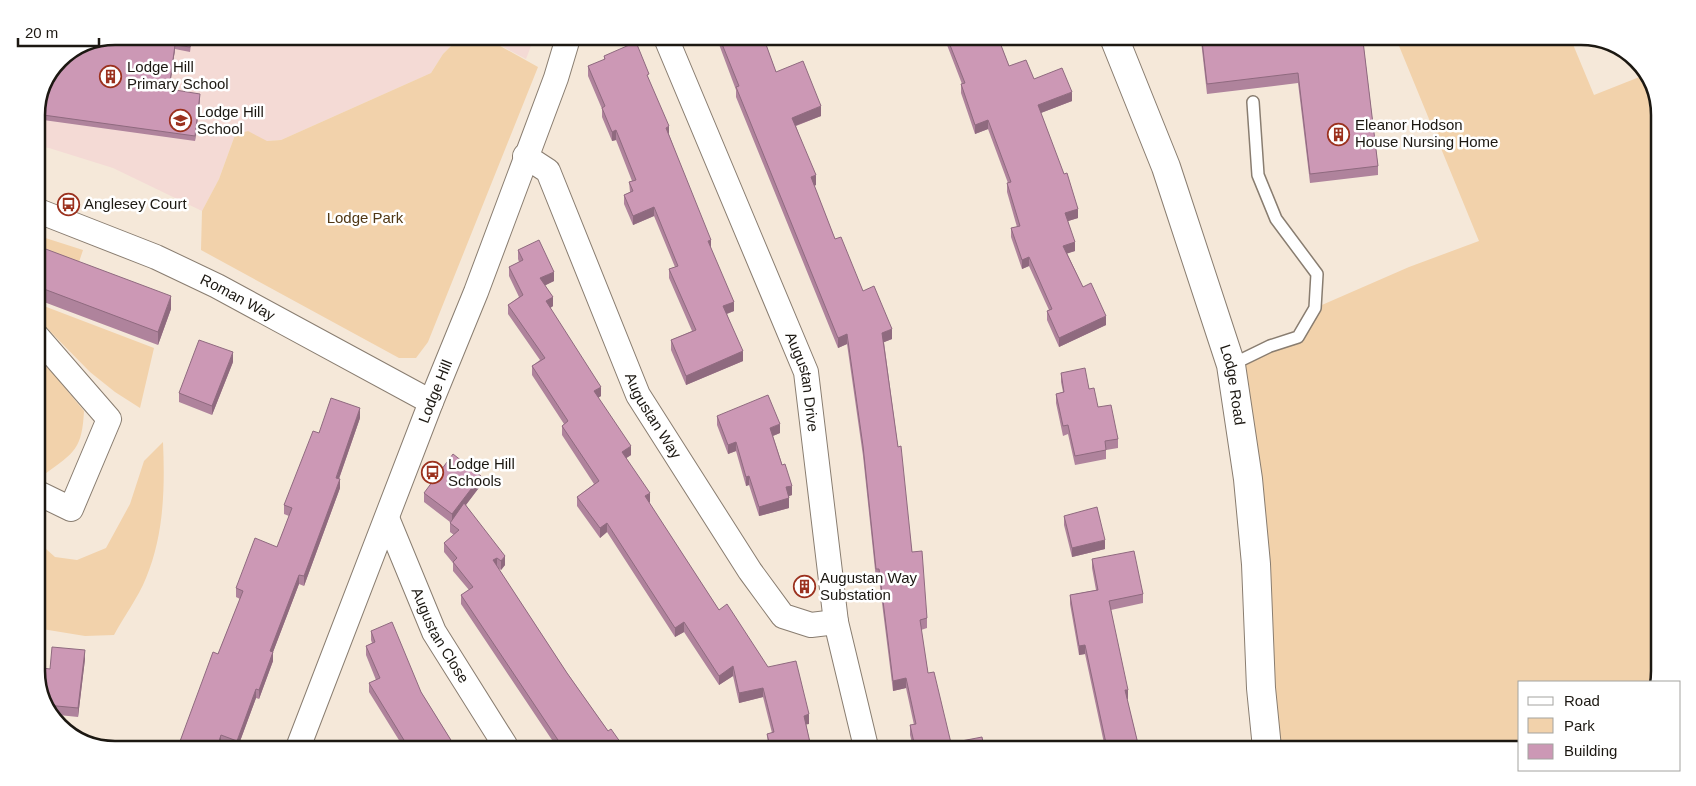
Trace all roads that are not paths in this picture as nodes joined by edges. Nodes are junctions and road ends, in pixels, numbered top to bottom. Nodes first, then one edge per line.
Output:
1 (566, 45) edge
2 (669, 45) edge
3 (1117, 45) edge
4 (1253, 102) dead end
5 (525, 156) junction
6 (45, 214) edge
7 (45, 346) edge
8 (1231, 365) junction
9 (431, 402) junction
10 (45, 496) edge
11 (387, 518) junction
12 (836, 622) junction
13 (300, 741) edge
14 (503, 741) edge
15 (865, 741) edge
16 (1266, 741) edge

1 - 5 street, Lodge Hill
2 - 12 street, Augustan Drive
3 - 8 street, Lodge Road
4 - 8 lane
5 - 9 street, Lodge Hill
5 - 12 street, Augustan Way
6 - 9 street, Roman Way
7 - 10 street
8 - 16 street, Lodge Road
9 - 11 street, Lodge Hill
11 - 13 street, Lodge Hill
11 - 14 street, Augustan Close
12 - 15 street, Augustan Drive

